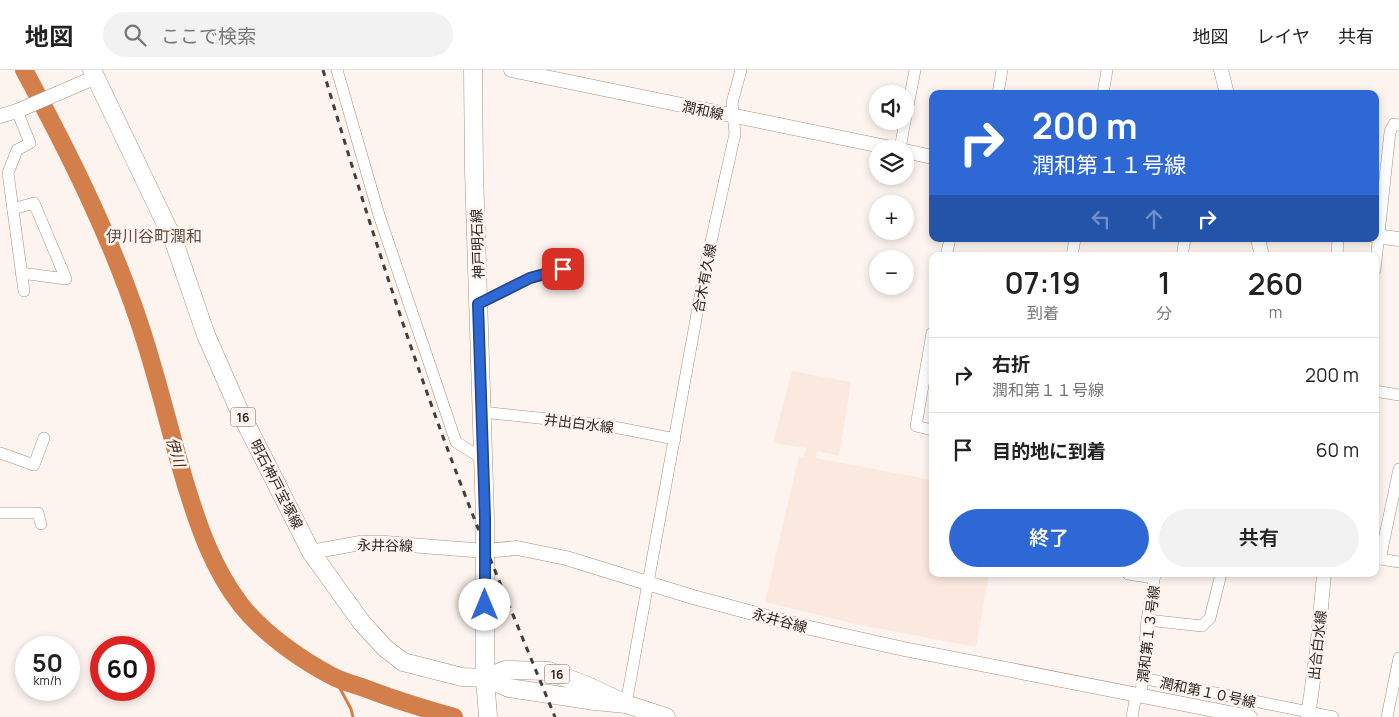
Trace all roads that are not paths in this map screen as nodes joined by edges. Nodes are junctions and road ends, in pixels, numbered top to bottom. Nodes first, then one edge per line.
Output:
1 (337, 70) edge
2 (473, 70) edge
3 (511, 70) edge
4 (741, 70) edge
5 (915, 70) edge
6 (1002, 70) edge
7 (1107, 70) edge
8 (1221, 70) edge
9 (92, 75) edge
10 (912, 85) edge
11 (999, 90) edge
12 (1104, 90) edge
13 (1223, 90) edge
14 (17, 111) junction
15 (0, 116) edge
16 (734, 117) junction
17 (1399, 125) edge
18 (869, 143) edge
19 (914, 153) edge
20 (929, 156) edge
21 (1380, 175) edge
22 (1379, 195) edge
23 (13, 210) junction
24 (1379, 236) edge
25 (1399, 239) edge
26 (563, 269) dead end
27 (21, 273) junction
28 (24, 290) dead end
29 (478, 304) junction
30 (929, 350) edge
31 (1379, 392) edge
32 (1399, 395) edge
33 (482, 412) junction
34 (929, 429) edge
35 (44, 438) dead end
36 (675, 439) junction
37 (0, 453) edge
38 (483, 459) junction
39 (1399, 469) edge
40 (0, 513) edge
41 (42, 524) dead end
42 (485, 550) junction
43 (311, 552) junction
44 (1379, 555) edge
45 (1379, 559) edge
46 (1399, 562) edge
47 (1155, 577) edge
48 (1220, 577) edge
49 (1324, 577) edge
50 (648, 584) junction
51 (1147, 620) junction
52 (1399, 658) edge
53 (1142, 678) junction
54 (486, 686) junction
55 (1138, 695) junction
56 (1240, 698) junction
57 (626, 704) junction
58 (1308, 714) edge
59 (1244, 716) edge
60 (488, 717) edge
61 (666, 717) edge
62 (1132, 717) edge
63 (1333, 717) edge
64 (1387, 717) edge

1 - 38 street
2 - 29 main road, 神戸明石線
3 - 16 street, 潤和線
4 - 16 street, 合木有久線
5 - 10 street
6 - 11 street
7 - 12 street
8 - 13 street
9 - 14 street
9 - 43 main road, 明石神戸宝塚線 / 16
14 - 15 street
14 - 23 street
16 - 18 street, 潤和線
16 - 36 street, 合木有久線
17 - 21 street
19 - 20 street
21 - 22 street
23 - 27 street
23 - 27 street
24 - 25 street
26 - 29 street
27 - 28 street
29 - 33 main road, 神戸明石線
30 - 34 street
31 - 32 street
33 - 36 street, 井出白水線
33 - 38 main road, 神戸明石線
35 - 37 street
36 - 50 street, 合木有久線
38 - 42 main road, 神戸明石線
39 - 44 street
40 - 41 street
42 - 43 street, 永井谷線
42 - 50 street, 永井谷線
42 - 54 main road, 神戸明石線
43 - 54 main road, 明石神戸宝塚線 / 16
45 - 46 street
47 - 51 street, 潤和第１３号線
48 - 51 street
49 - 58 street, 出合白水線
50 - 55 street, 永井谷線
50 - 57 street, 合木有久線
51 - 53 street, 潤和第１３号線
52 - 64 street
53 - 55 street, 潤和第１３号線
53 - 56 street, 潤和第１０号線
54 - 57 main road, 明石神戸宝塚線 / 16
54 - 60 main road, 神戸明石線
55 - 59 street, 永井谷線
55 - 62 street, 潤和第１３号線
56 - 58 street, 潤和第１０号線
56 - 59 street
57 - 61 main road, 明石神戸宝塚線 / 16
58 - 63 street, 潤和第１０号線

